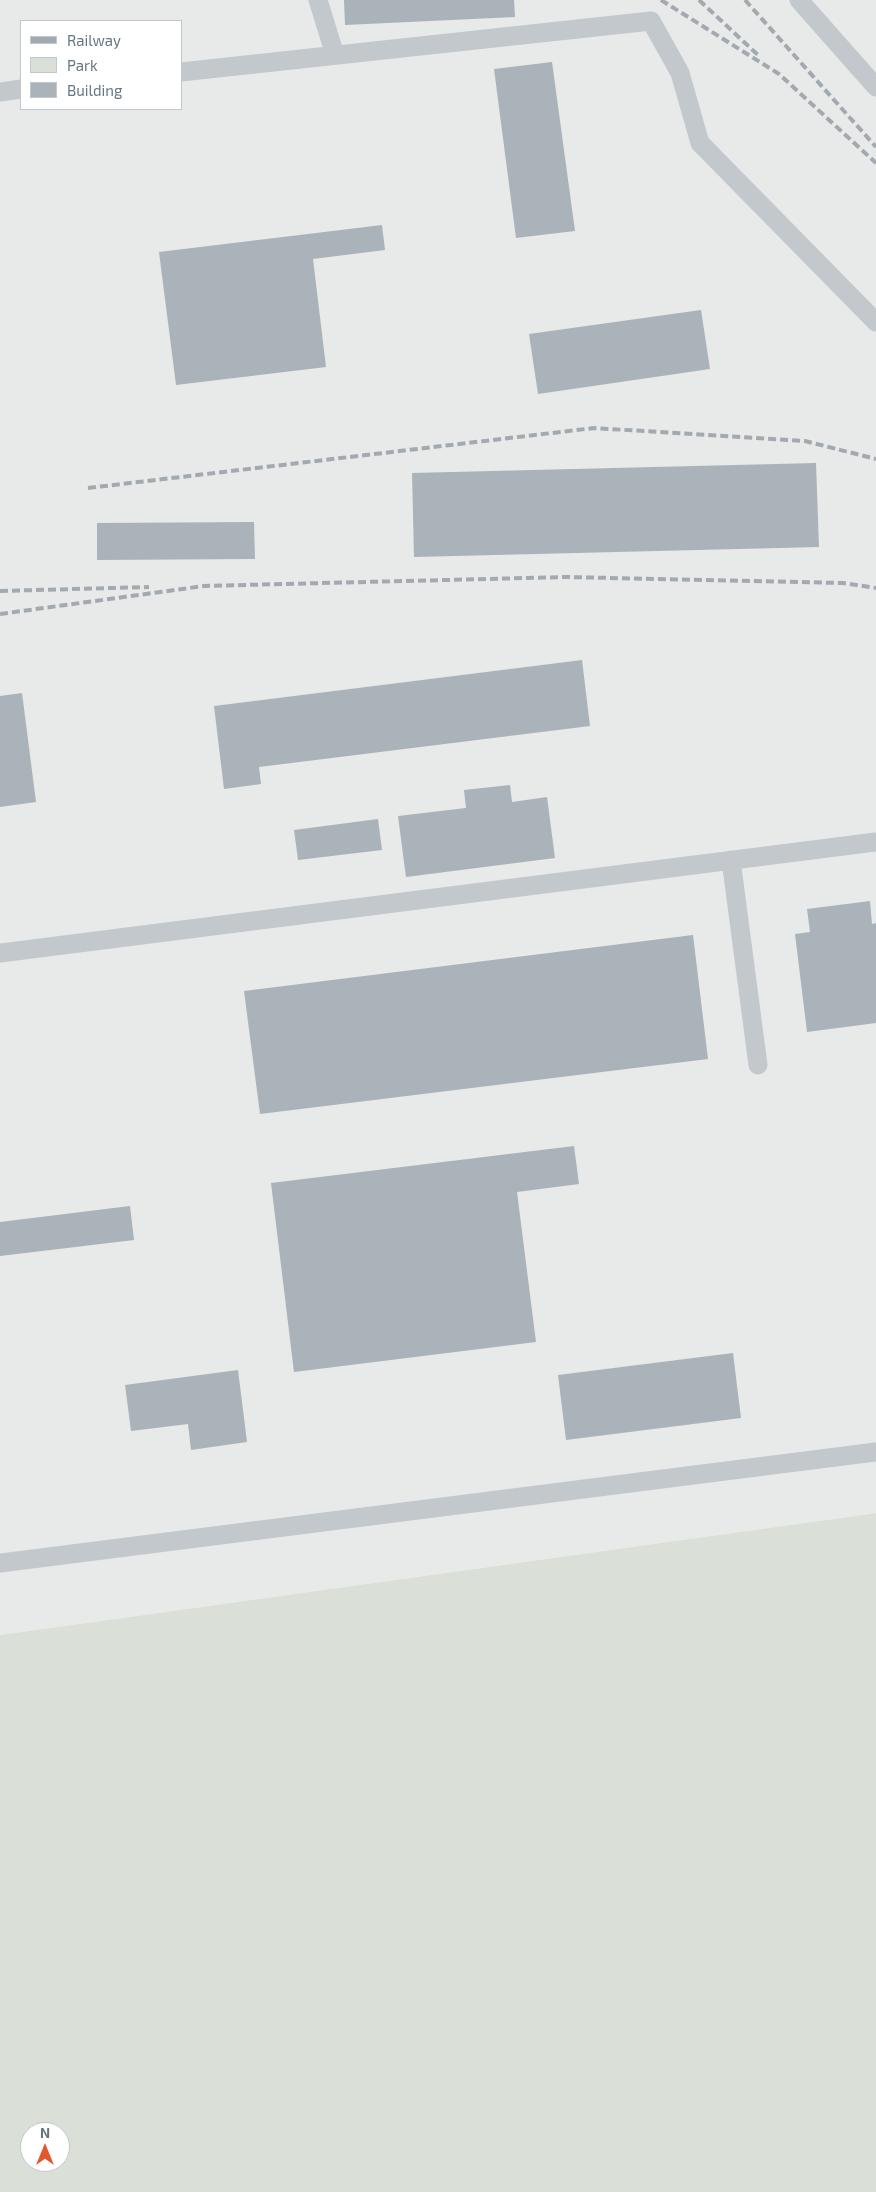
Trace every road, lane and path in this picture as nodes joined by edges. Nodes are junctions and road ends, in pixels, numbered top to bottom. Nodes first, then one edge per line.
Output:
1 (318, 0) edge
2 (799, 0) edge
3 (335, 55) junction
4 (182, 72) edge
5 (876, 87) edge
6 (20, 89) edge
7 (0, 92) edge
8 (876, 322) edge
9 (876, 842) edge
10 (731, 860) junction
11 (0, 953) edge
12 (758, 1065) dead end
13 (876, 1452) edge
14 (0, 1564) edge

1 - 3 lane
2 - 5 lane
3 - 4 lane
3 - 8 lane
6 - 7 lane
9 - 10 lane
10 - 11 lane
10 - 12 lane
13 - 14 lane

